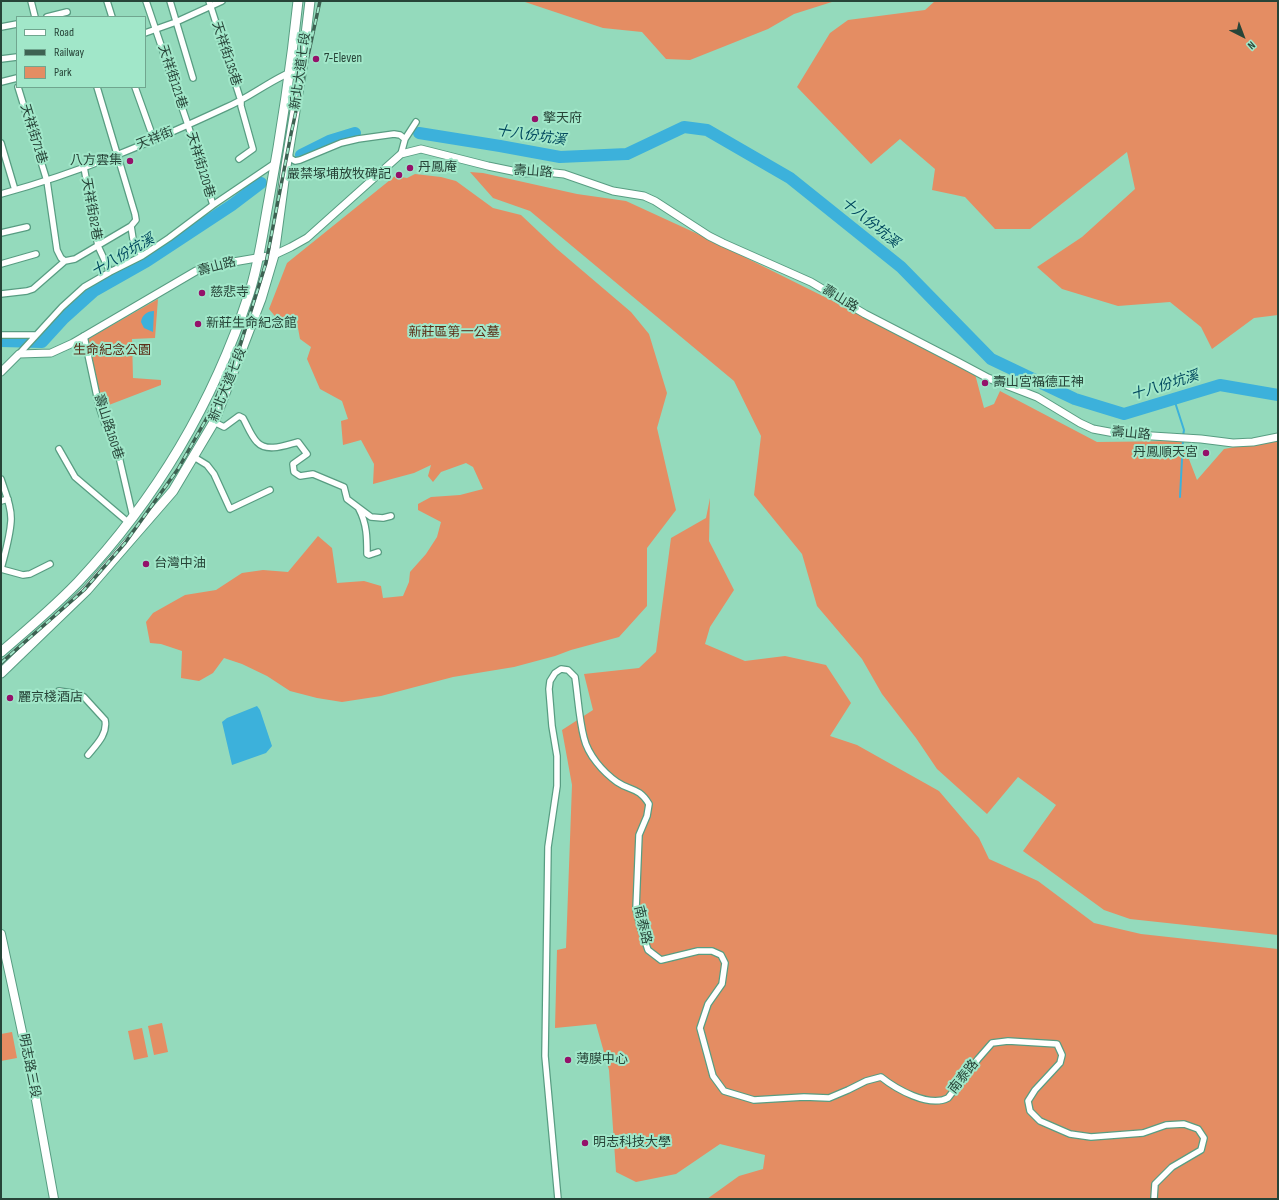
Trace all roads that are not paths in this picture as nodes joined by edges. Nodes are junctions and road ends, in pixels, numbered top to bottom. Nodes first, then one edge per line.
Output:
1 (31, 1) edge
2 (107, 1) edge
3 (146, 1) edge
4 (170, 1) edge
5 (222, 1) edge
6 (298, 1) edge
7 (310, 1) edge
8 (210, 4) edge
9 (67, 12) dead end
10 (35, 16) edge
11 (51, 16) edge
12 (112, 16) edge
13 (176, 22) junction
14 (16, 24) edge
15 (1, 27) edge
16 (156, 29) junction
17 (146, 33) edge
18 (16, 57) edge
19 (1, 59) edge
20 (302, 68) junction
21 (289, 72) junction
22 (194, 78) dead end
23 (16, 80) edge
24 (1, 82) edge
25 (18, 88) edge
26 (97, 88) edge
27 (135, 88) edge
28 (242, 101) junction
29 (416, 122) dead end
30 (188, 125) junction
31 (405, 139) junction
32 (154, 140) junction
33 (1, 143) edge
34 (288, 153) junction
35 (118, 154) junction
36 (401, 154) junction
37 (3, 158) edge
38 (239, 159) dead end
39 (275, 163) junction
40 (84, 167) junction
41 (47, 181) junction
42 (15, 190) junction
43 (1, 194) edge
44 (213, 205) junction
45 (131, 226) junction
46 (27, 227) dead end
47 (1, 233) edge
48 (98, 246) junction
49 (36, 254) dead end
50 (274, 255) junction
51 (142, 256) junction
52 (258, 257) junction
53 (65, 261) junction
54 (1, 264) edge
55 (110, 272) junction
56 (1, 294) edge
57 (1, 335) edge
58 (35, 335) junction
59 (84, 336) junction
60 (20, 353) junction
61 (1, 372) edge
62 (214, 422) junction
63 (1278, 437) edge
64 (59, 449) dead end
65 (194, 457) junction
66 (1, 478) edge
67 (270, 490) dead end
68 (8, 499) junction
69 (1, 501) edge
70 (358, 507) junction
71 (391, 516) dead end
72 (131, 520) junction
73 (378, 552) dead end
74 (50, 564) dead end
75 (1, 569) edge
76 (1, 652) edge
77 (1, 673) edge
78 (59, 691) dead end
79 (88, 755) dead end
80 (1, 934) edge
81 (54, 1199) edge
82 (558, 1199) edge
83 (1154, 1199) edge

1 - 10 street
2 - 12 street
3 - 16 street, 天祥街121巷
4 - 13 street
5 - 8 street
6 - 21 main road, 新北大道七段
7 - 20 main road, 新北大道七段
8 - 13 street
8 - 28 street, 天祥街135巷
9 - 11 street
13 - 16 street
13 - 22 street
14 - 15 street
16 - 17 street
16 - 30 street, 天祥街121巷
18 - 19 street
20 - 21 street, 天祥街
20 - 34 main road, 新北大道七段
21 - 28 street, 天祥街
21 - 39 main road, 新北大道七段
23 - 24 street
25 - 41 street, 天祥街71巷
26 - 35 street
27 - 32 street
28 - 30 street, 天祥街
28 - 38 street, 天祥街135巷
29 - 31 street
30 - 32 street, 天祥街
30 - 44 street, 天祥街120巷
31 - 34 street
31 - 36 street
32 - 35 street, 天祥街
33 - 37 street
34 - 50 main road, 新北大道七段
35 - 40 street, 天祥街
35 - 45 street
36 - 50 street, 壽山路
36 - 63 street, 壽山路
37 - 42 street
39 - 44 street
39 - 52 main road, 新北大道七段
40 - 41 street, 天祥街
40 - 48 street, 天祥街82巷
41 - 42 street, 天祥街
41 - 53 street, 天祥街71巷
42 - 43 street, 天祥街
44 - 51 street
45 - 48 street
45 - 51 street
46 - 47 street
48 - 53 street
48 - 55 street, 天祥街82巷
49 - 54 street
50 - 52 street, 壽山路
50 - 62 main road, 新北大道七段
51 - 55 street
52 - 59 street, 壽山路
52 - 72 main road, 新北大道七段
53 - 56 street
55 - 58 street
57 - 58 street
58 - 60 street
59 - 60 street, 壽山路
59 - 72 street, 壽山路160巷
60 - 61 street
62 - 65 main road, 新北大道七段
62 - 70 street
64 - 72 street
65 - 67 street
65 - 77 main road, 新北大道七段
66 - 68 street
68 - 69 street
68 - 75 street
70 - 71 street
70 - 73 street
72 - 76 main road, 新北大道七段
74 - 75 street
78 - 79 street
80 - 81 main road, 明志路三段
82 - 83 street, 南泰路

